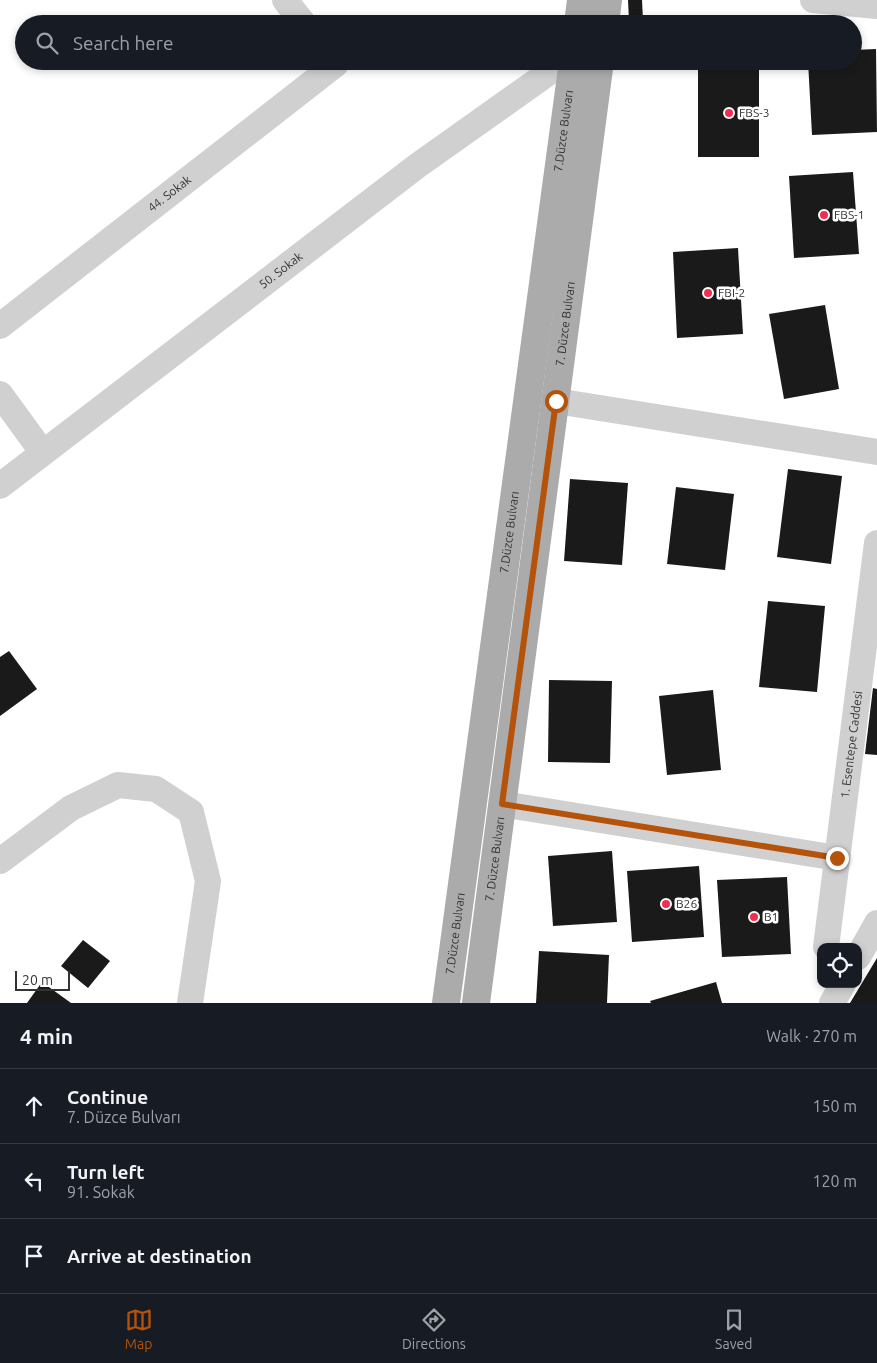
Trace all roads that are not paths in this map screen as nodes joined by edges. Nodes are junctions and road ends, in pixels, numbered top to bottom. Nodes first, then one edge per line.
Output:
1 (285, 0) edge
2 (581, 0) edge
3 (608, 0) edge
4 (813, 0) edge
5 (877, 6) edge
6 (297, 15) edge
7 (579, 15) edge
8 (606, 15) edge
9 (328, 70) edge
10 (552, 70) edge
11 (572, 70) edge
12 (599, 70) edge
13 (0, 326) edge
14 (0, 394) edge
15 (556, 401) junction
16 (877, 452) edge
17 (43, 453) junction
18 (0, 486) edge
19 (877, 543) edge
20 (869, 667) edge
21 (502, 804) junction
22 (837, 858) junction
23 (0, 861) edge
24 (877, 923) edge
25 (826, 943) edge
26 (862, 950) edge
27 (820, 988) edge
28 (841, 988) edge
29 (190, 1003) edge
30 (446, 1003) edge
31 (476, 1003) edge
32 (818, 1003) edge
33 (832, 1003) edge

1 - 6 street
2 - 7 main road
3 - 8 main road
4 - 5 street
9 - 13 street, 44. Sokak
10 - 17 street, 50. Sokak
11 - 30 main road, 7.Düzce Bulvarı
12 - 15 main road, 7. Düzce Bulvarı
14 - 17 street
15 - 16 street
15 - 21 main road, 7. Düzce Bulvarı
17 - 18 street, 50. Sokak
19 - 20 street, 1. Esentepe Caddesi
20 - 22 street, 1. Esentepe Caddesi
21 - 22 street
21 - 31 main road, 7. Düzce Bulvarı
22 - 25 street, 1. Esentepe Caddesi
23 - 29 street
24 - 26 street
27 - 32 street
28 - 33 street

